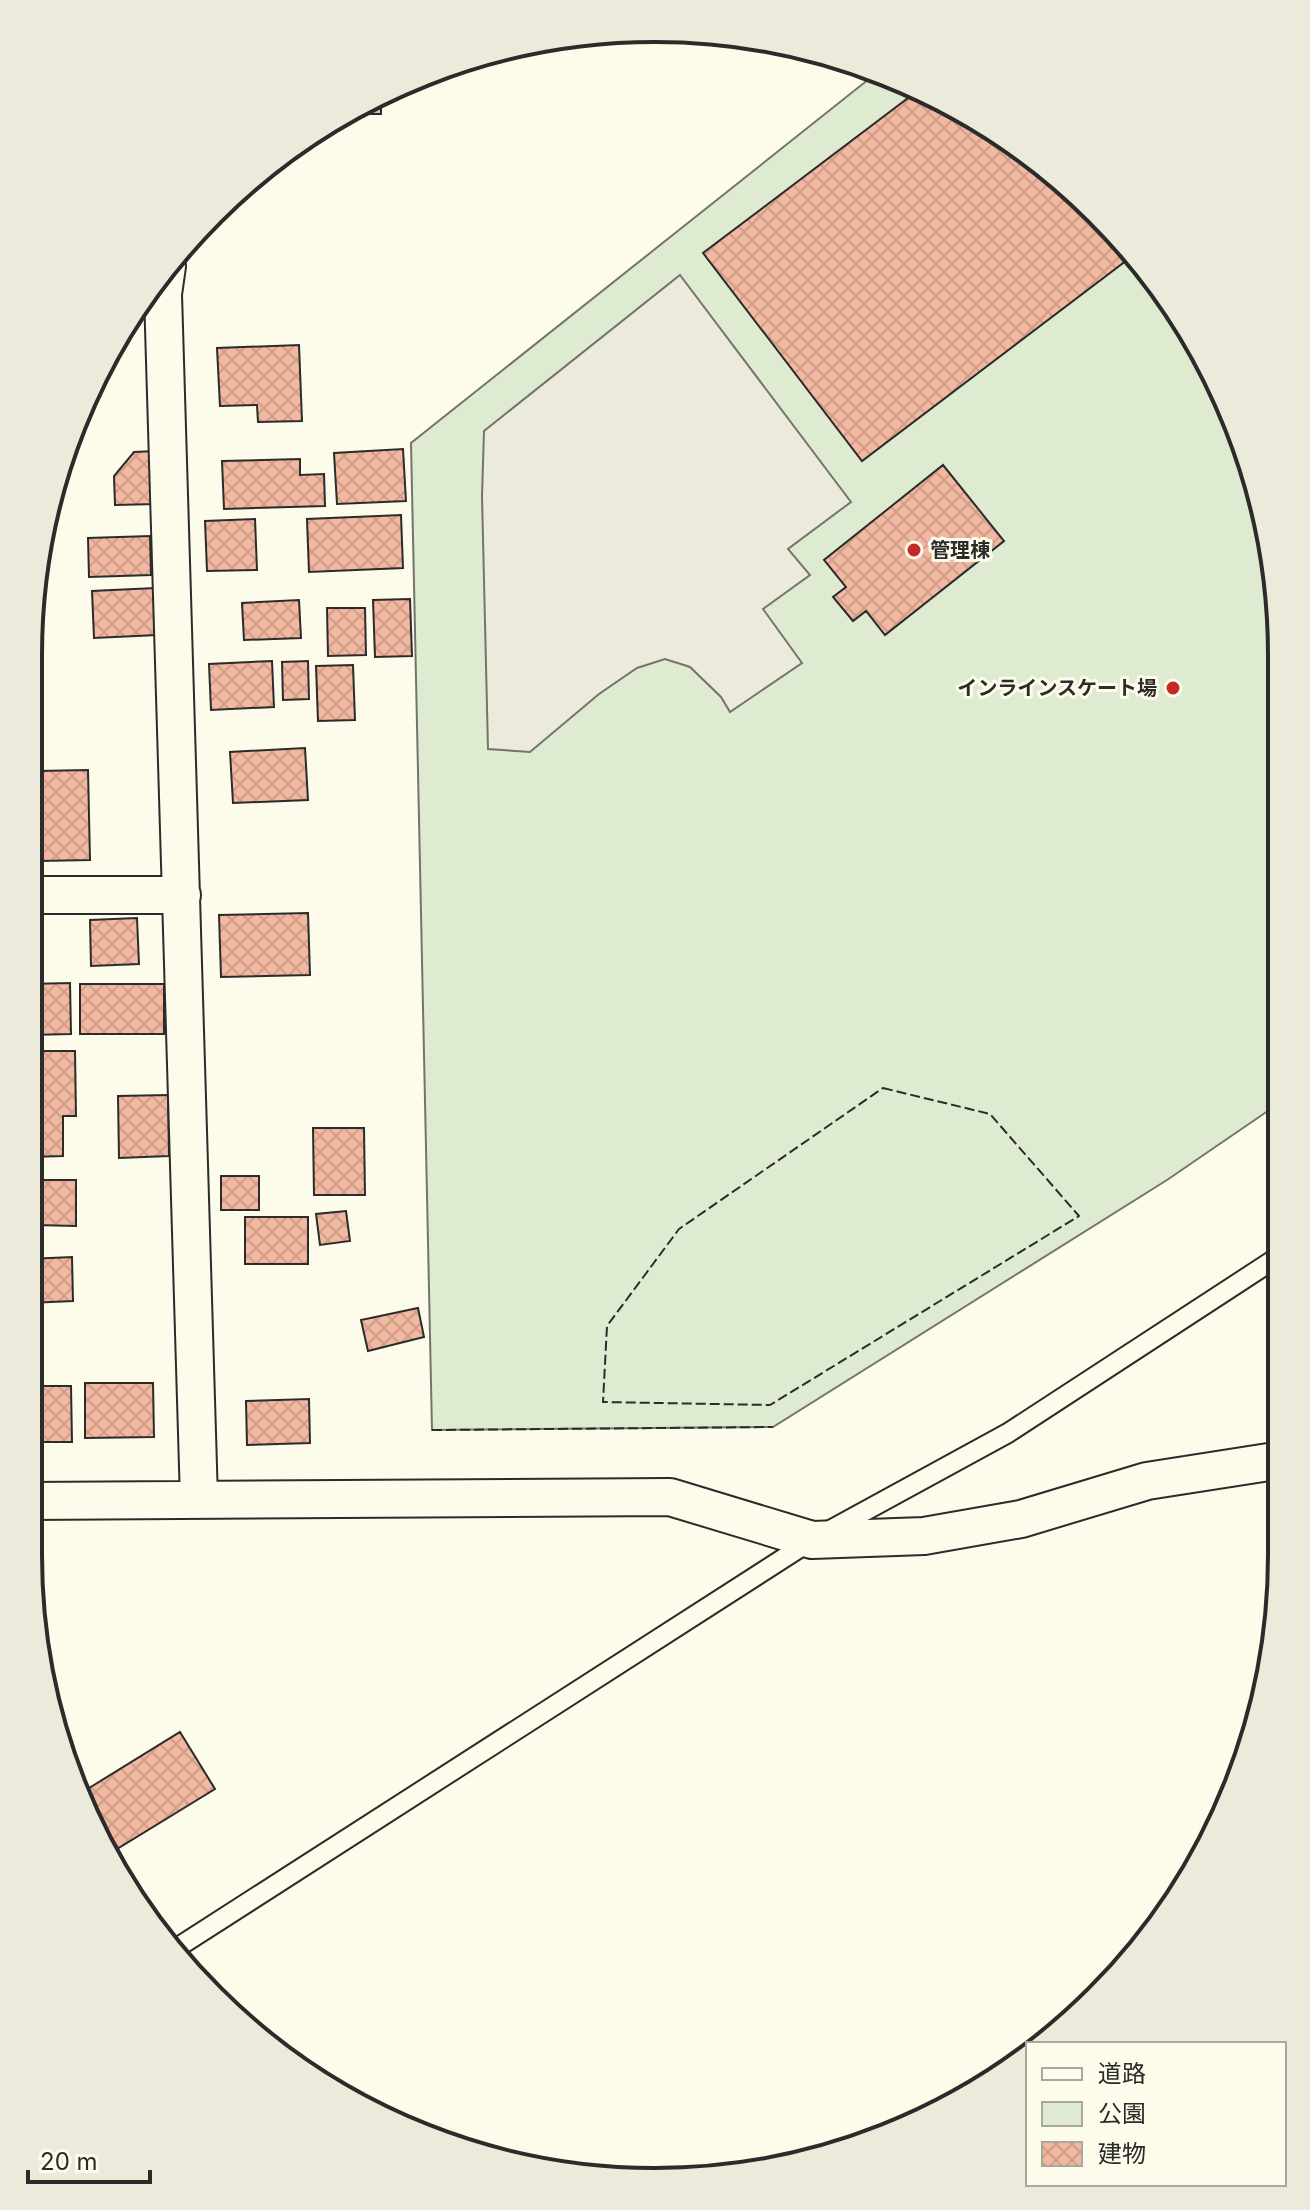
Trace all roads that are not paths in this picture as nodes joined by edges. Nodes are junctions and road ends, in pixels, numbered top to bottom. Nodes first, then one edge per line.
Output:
1 (164, 289) edge
2 (42, 895) edge
3 (182, 895) junction
4 (1268, 1263) edge
5 (1268, 1462) edge
6 (199, 1500) junction
7 (42, 1501) edge
8 (812, 1540) junction
9 (182, 1944) edge

1 - 3 street
2 - 3 street
3 - 6 street
4 - 8 lane
5 - 8 street
6 - 7 street
6 - 8 street
8 - 9 lane

